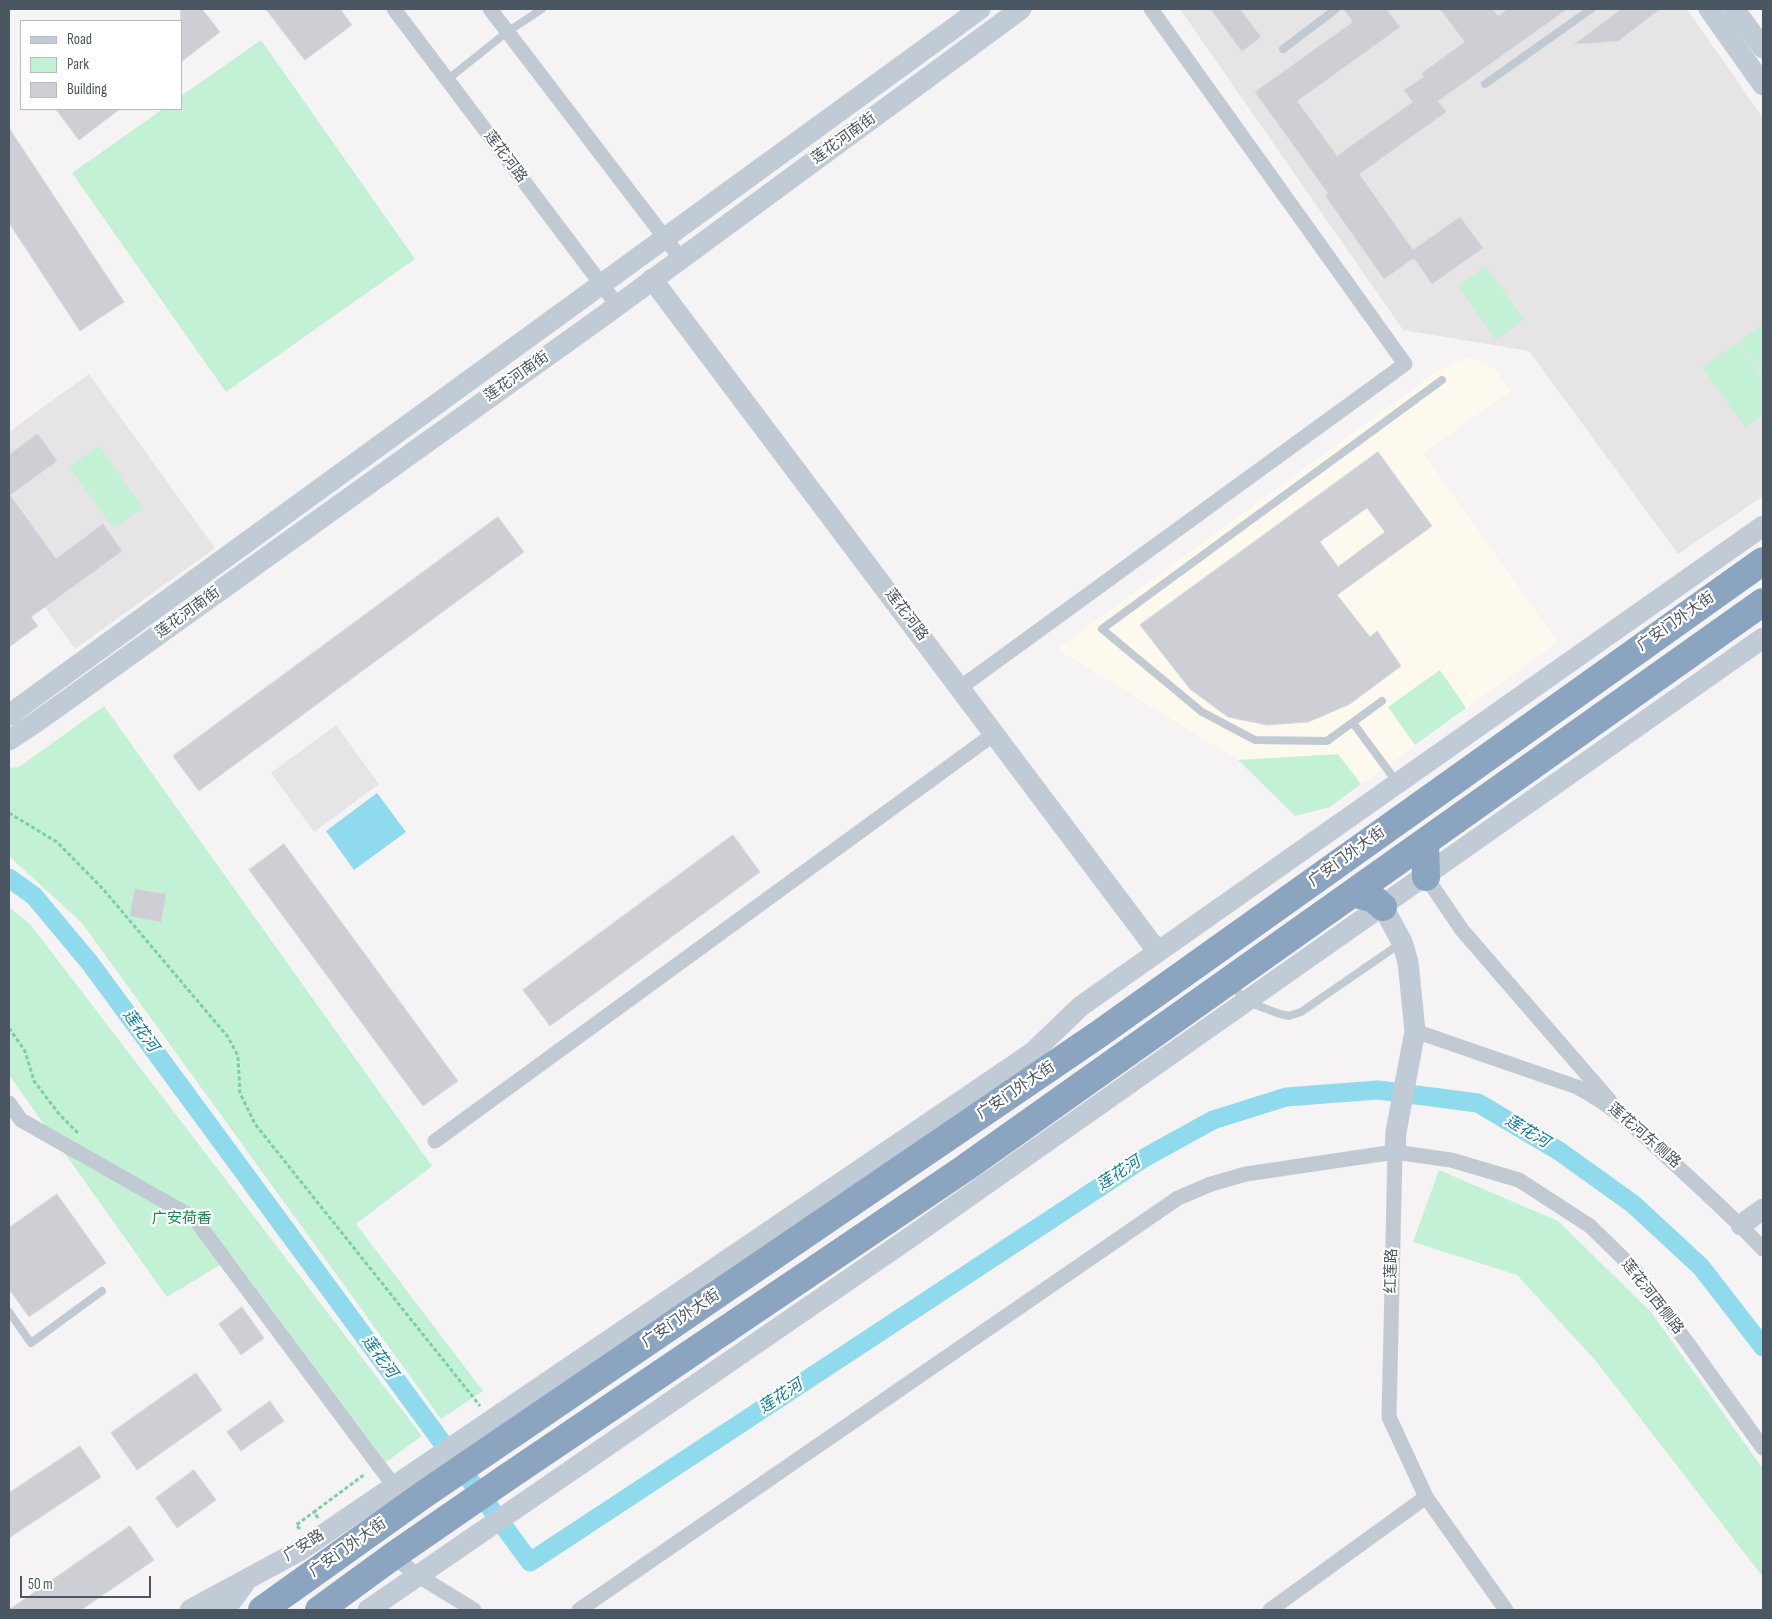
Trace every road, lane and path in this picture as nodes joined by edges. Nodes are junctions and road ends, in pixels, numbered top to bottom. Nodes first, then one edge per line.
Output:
1 (394, 9) edge
2 (490, 9) edge
3 (542, 9) edge
4 (980, 9) edge
5 (1021, 9) edge
6 (1151, 9) edge
7 (1336, 9) edge
8 (1591, 9) edge
9 (1709, 9) edge
10 (1734, 9) edge
11 (507, 32) junction
12 (1763, 48) edge
13 (1283, 49) dead end
14 (447, 80) junction
15 (1485, 84) dead end
16 (1763, 85) edge
17 (665, 238) junction
18 (681, 259) junction
19 (652, 279) junction
20 (601, 285) junction
21 (617, 305) junction
22 (1442, 380) dead end
23 (1763, 526) edge
24 (1763, 561) edge
25 (1763, 602) edge
26 (1763, 638) edge
27 (961, 687) junction
28 (1382, 702) dead end
29 (9, 715) edge
30 (1594, 721) junction
31 (1352, 723) junction
32 (994, 734) junction
33 (9, 740) edge
34 (1611, 744) junction
35 (1398, 783) junction
36 (9, 813) edge
37 (1425, 842) junction
38 (1426, 877) junction
39 (1353, 893) junction
40 (1383, 907) junction
41 (1402, 942) junction
42 (1158, 952) junction
43 (1237, 991) junction
44 (9, 1028) edge
45 (1414, 1040) junction
46 (9, 1104) edge
47 (1624, 1117) junction
48 (435, 1141) dead end
49 (1395, 1142) junction
50 (92, 1160) junction
51 (1763, 1209) edge
52 (1741, 1225) junction
53 (1763, 1249) edge
54 (102, 1291) dead end
55 (9, 1312) edge
56 (491, 1420) junction
57 (480, 1442) junction
58 (1763, 1448) edge
59 (418, 1484) junction
60 (394, 1486) junction
61 (1426, 1497) junction
62 (299, 1551) junction
63 (393, 1556) junction
64 (329, 1561) junction
65 (416, 1575) junction
66 (249, 1578) junction
67 (190, 1610) edge
68 (225, 1610) edge
69 (262, 1610) edge
70 (319, 1610) edge
71 (368, 1610) edge
72 (474, 1610) edge
73 (579, 1610) edge
74 (1270, 1610) edge
75 (1506, 1610) edge

1 - 14 street, 莲花河路
2 - 11 street
3 - 11 lane
4 - 17 street, 莲花河南街
5 - 18 street, 莲花河南街
6 - 27 street
7 - 13 lane
8 - 15 lane
9 - 16 street
10 - 12 street
11 - 14 lane
11 - 17 street
14 - 20 street, 莲花河路
17 - 18 street
17 - 20 street, 莲花河南街
18 - 19 street, 莲花河南街
19 - 21 street, 莲花河南街
19 - 27 street, 莲花河路
20 - 21 street, 莲花河路
20 - 29 street, 莲花河南街
21 - 33 street, 莲花河南街
22 - 31 lane
23 - 35 street, 广安门外大街
24 - 57 highway, 广安门外大街
25 - 30 highway
26 - 34 street
27 - 32 street, 莲花河路
28 - 31 lane
30 - 34 street
30 - 37 highway
31 - 35 lane
32 - 42 street, 莲花河路
32 - 48 street
34 - 38 street
35 - 42 street, 广安门外大街
36 - 56 path
37 - 38 highway
37 - 39 highway
38 - 40 street
38 - 47 street
39 - 40 highway
39 - 43 highway
40 - 41 street, 红莲路
40 - 43 street
41 - 43 lane
41 - 45 street, 红莲路
42 - 56 street, 广安门外大街
43 - 63 highway
43 - 65 street
44 - 50 path
45 - 47 street, 莲花河东侧路
45 - 49 street, 红莲路
46 - 50 street
47 - 52 street, 莲花河东侧路
49 - 58 street, 莲花河西侧路
49 - 61 street, 红莲路
49 - 73 street, 莲花河西侧路
50 - 60 street
51 - 52 street
52 - 53 street, 莲花河东侧路
54 - 55 lane
56 - 57 street, 广安门外大街
57 - 59 highway, 广安门外大街
59 - 60 street, 广安路
59 - 64 highway, 广安门外大街
60 - 62 street, 广安路
61 - 74 street
61 - 75 street, 红莲路
62 - 64 street
62 - 66 street, 广安路
63 - 65 street
63 - 70 highway
64 - 69 highway, 广安门外大街
65 - 71 street
65 - 72 street
66 - 67 street, 广安路
66 - 68 street

